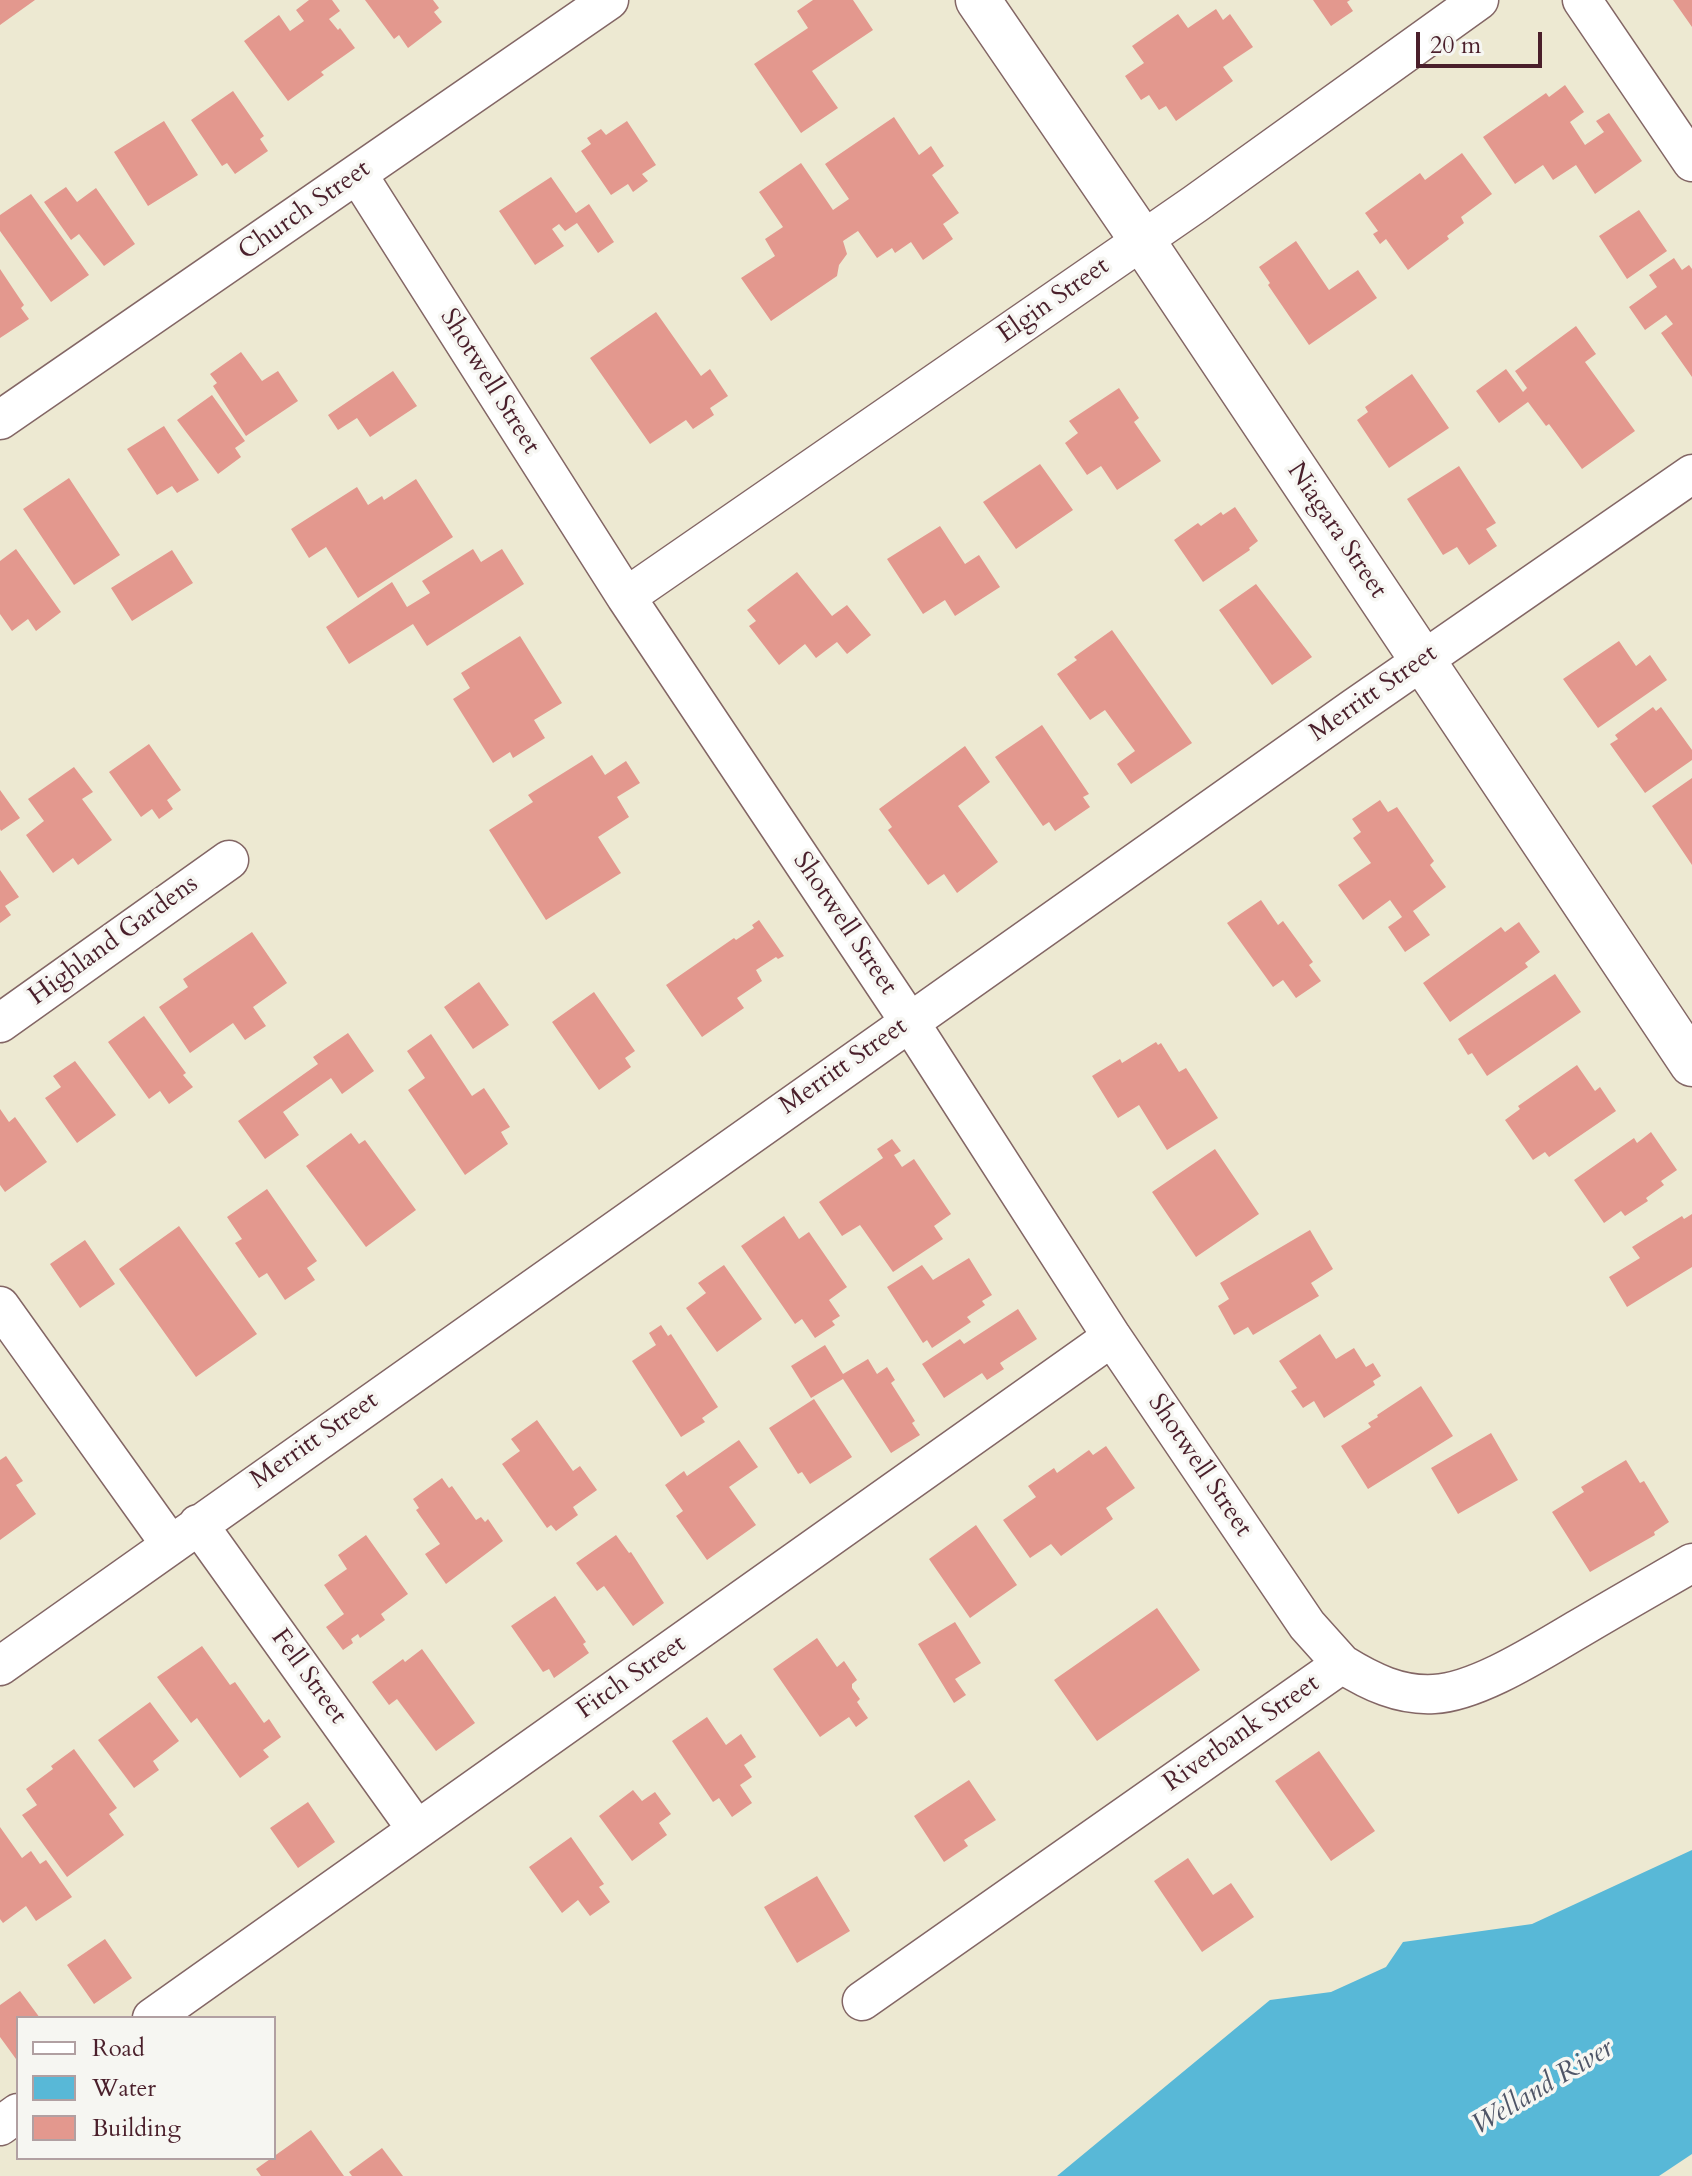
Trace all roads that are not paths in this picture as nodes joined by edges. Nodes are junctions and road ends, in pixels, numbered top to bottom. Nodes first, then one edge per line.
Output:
1 (609, 0) edge
2 (978, 0) edge
3 (1479, 0) edge
4 (1582, 0) edge
5 (1692, 162) edge
6 (358, 175) junction
7 (1142, 240) junction
8 (0, 420) edge
9 (1692, 474) edge
10 (626, 597) junction
11 (1422, 661) junction
12 (229, 860) dead end
13 (909, 1021) junction
14 (0, 1023) edge
15 (1692, 1064) edge
16 (0, 1306) edge
17 (1112, 1337) junction
18 (184, 1534) junction
19 (1692, 1563) edge
20 (1342, 1664) junction
21 (0, 1666) edge
22 (417, 1830) junction
23 (862, 2001) dead end
24 (155, 2016) edge

1 - 6 street, Church Street
2 - 7 main road, Niagara Street
3 - 7 street, Elgin Street
4 - 5 street
6 - 8 street, Church Street
6 - 10 street, Shotwell Street
7 - 10 street, Elgin Street
7 - 11 main road, Niagara Street
9 - 11 street, Merritt Street
10 - 13 street, Shotwell Street
11 - 13 street, Merritt Street
11 - 15 main road, Niagara Street
12 - 14 street, Highland Gardens
13 - 17 street, Shotwell Street
13 - 18 street, Merritt Street
16 - 18 street, Fell Street
17 - 20 street, Shotwell Street
17 - 22 street, Fitch Street
18 - 21 street, Merritt Street
18 - 22 street, Fell Street
19 - 20 street, Riverbank Street
20 - 23 street, Riverbank Street
22 - 24 street, Fitch Street

